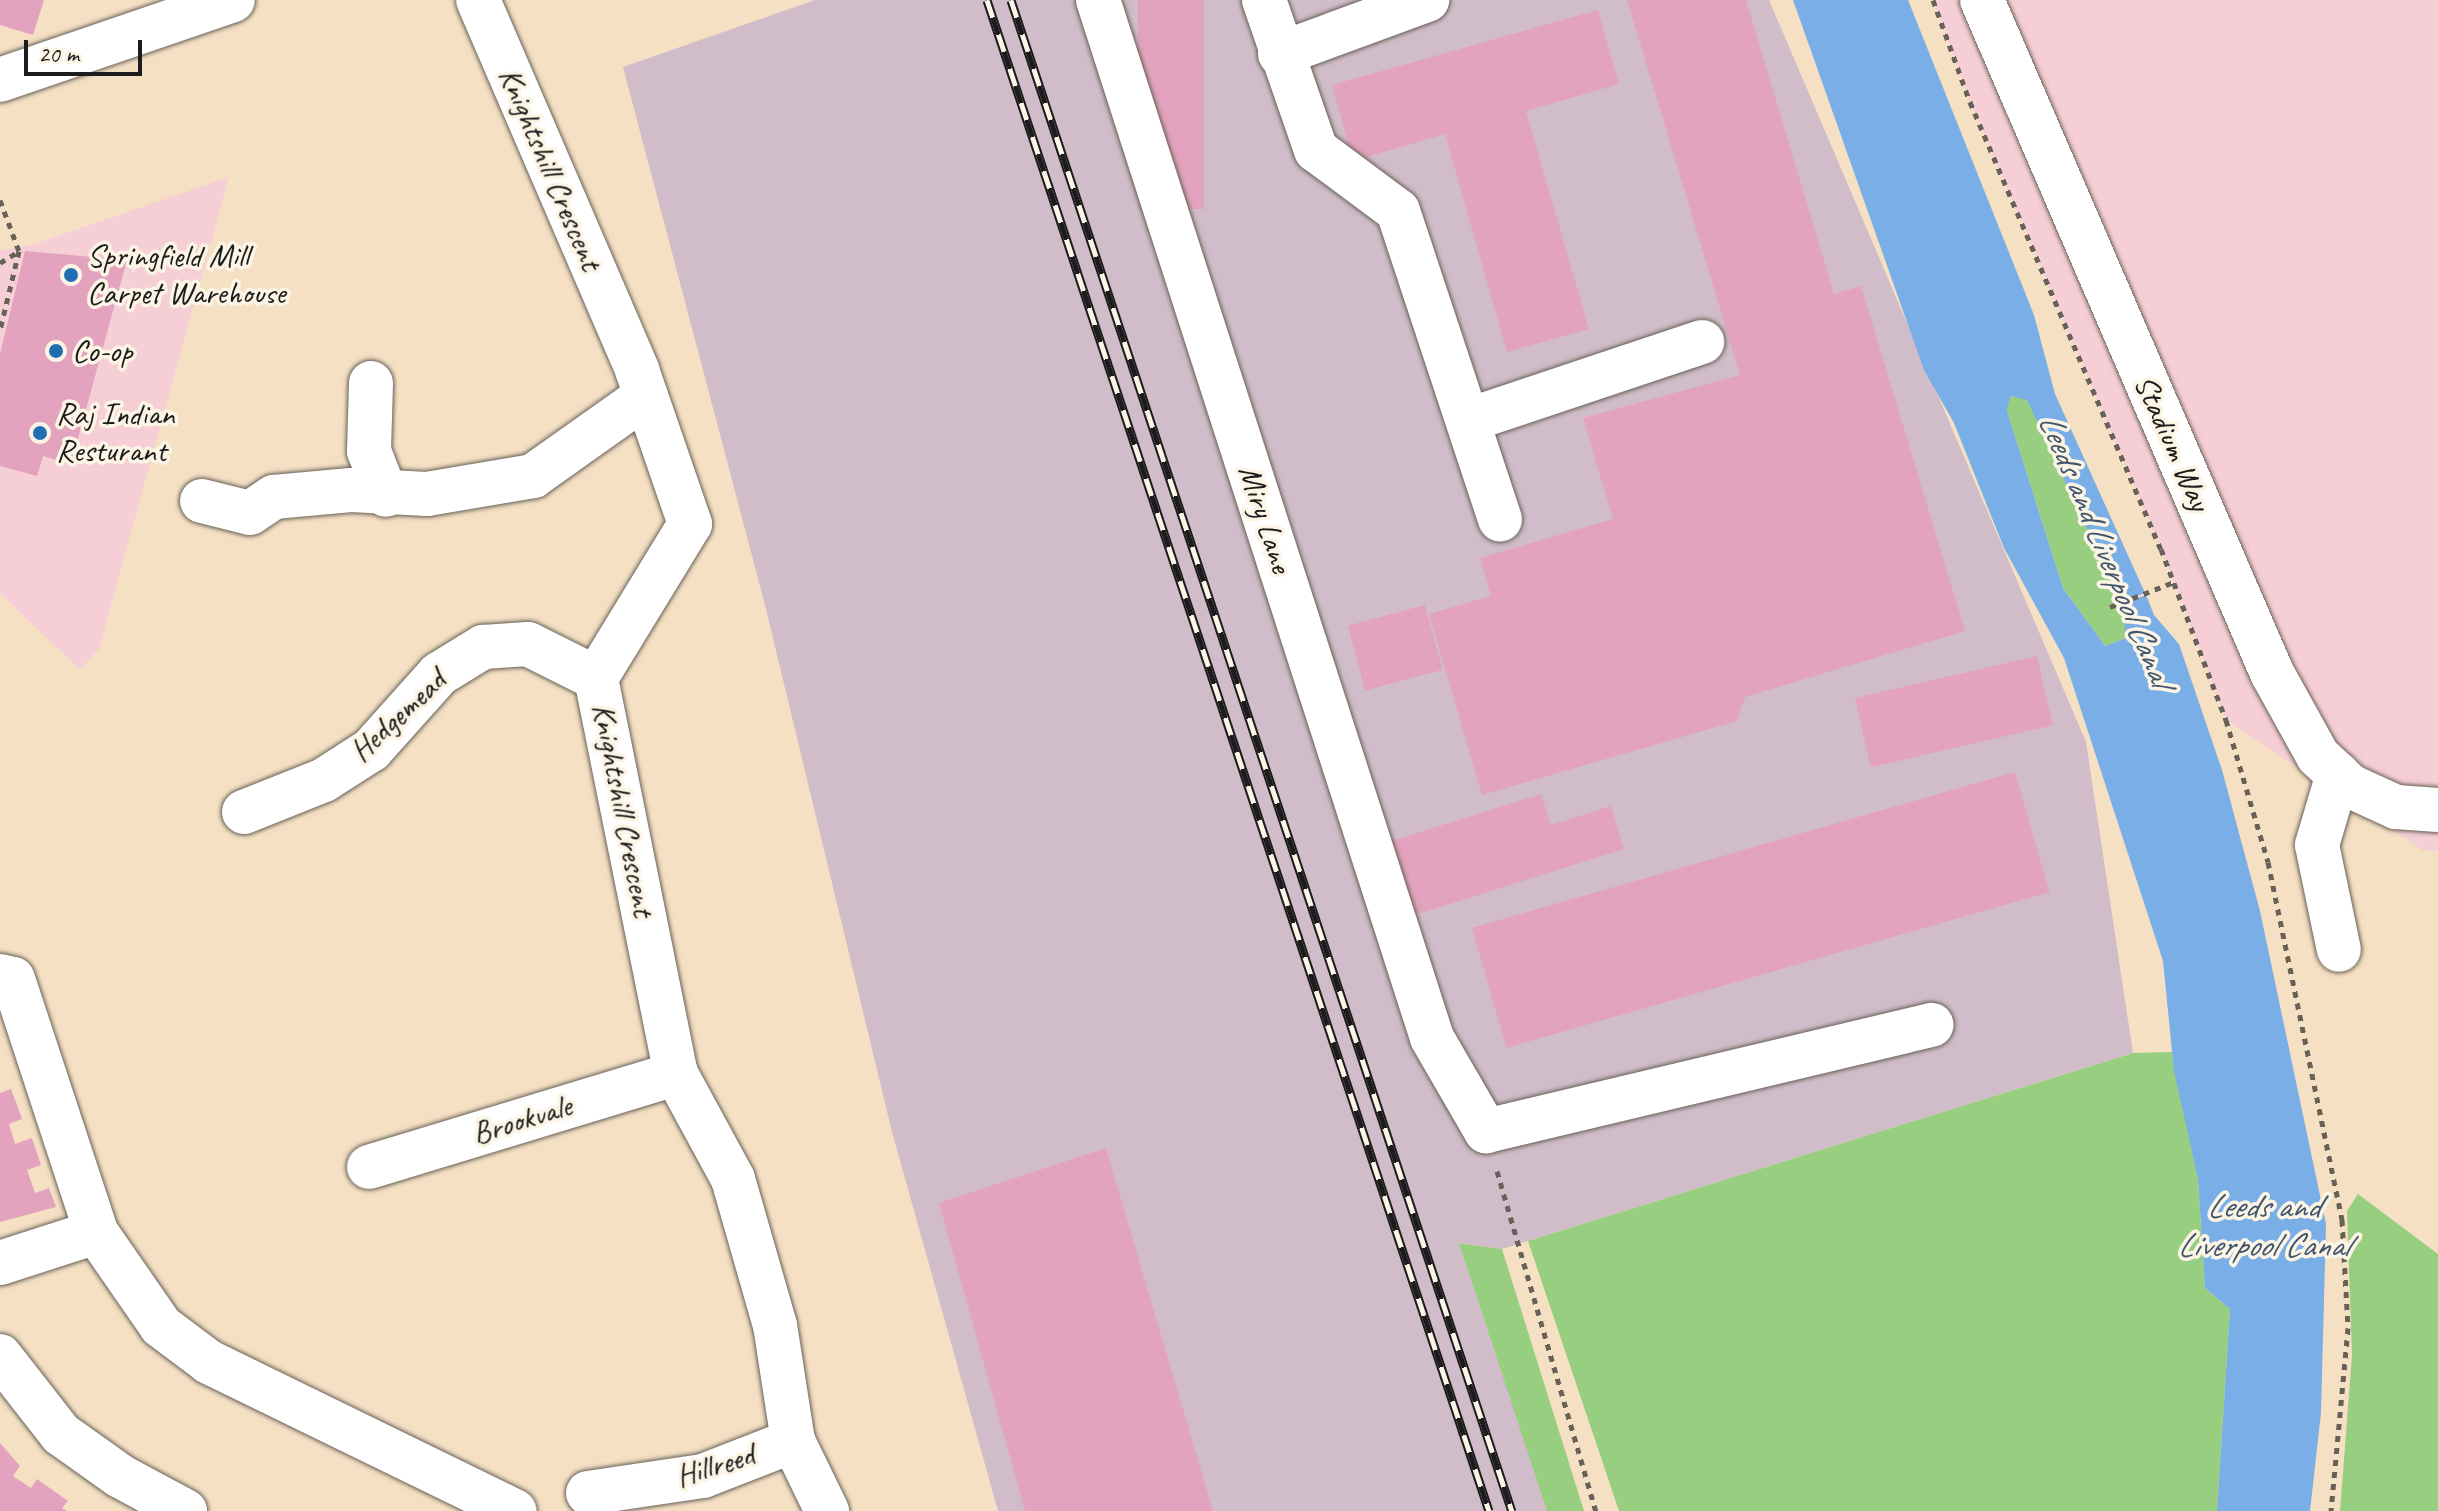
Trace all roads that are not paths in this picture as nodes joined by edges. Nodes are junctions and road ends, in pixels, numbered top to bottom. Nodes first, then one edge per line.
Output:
1 (233, 0) edge
2 (478, 0) edge
3 (1098, 0) edge
4 (1264, 0) edge
5 (1427, 0) edge
6 (1982, 0) edge
7 (1280, 54) junction
8 (0, 80) edge
9 (1702, 342) dead end
10 (371, 383) dead end
11 (646, 396) junction
12 (1469, 420) junction
13 (386, 495) junction
14 (202, 501) dead end
15 (1500, 520) dead end
16 (596, 678) junction
17 (2338, 774) junction
18 (2438, 810) edge
19 (244, 812) dead end
20 (2339, 950) dead end
21 (0, 976) edge
22 (1932, 1025) dead end
23 (676, 1074) junction
24 (369, 1167) dead end
25 (96, 1232) junction
26 (0, 1263) edge
27 (0, 1356) edge
28 (793, 1441) junction
29 (588, 1493) dead end
30 (168, 1507) edge
31 (515, 1511) edge
32 (827, 1511) edge

1 - 8 street
2 - 11 street, Knightshill Crescent
3 - 22 street, Miry Lane
4 - 7 street
5 - 7 street
6 - 17 street, Stadium Way
7 - 12 street
9 - 12 street
10 - 13 street
11 - 13 street
11 - 16 street, Knightshill Crescent
12 - 15 street
13 - 14 street
16 - 19 street, Hedgemead
16 - 23 street, Knightshill Crescent
17 - 18 street, Stadium Way
17 - 20 street
21 - 25 street
23 - 24 street, Brookvale
23 - 28 street, Knightshill Crescent
25 - 26 street
25 - 31 street
27 - 30 street
28 - 29 street, Hillreed
28 - 32 street, Knightshill Crescent

